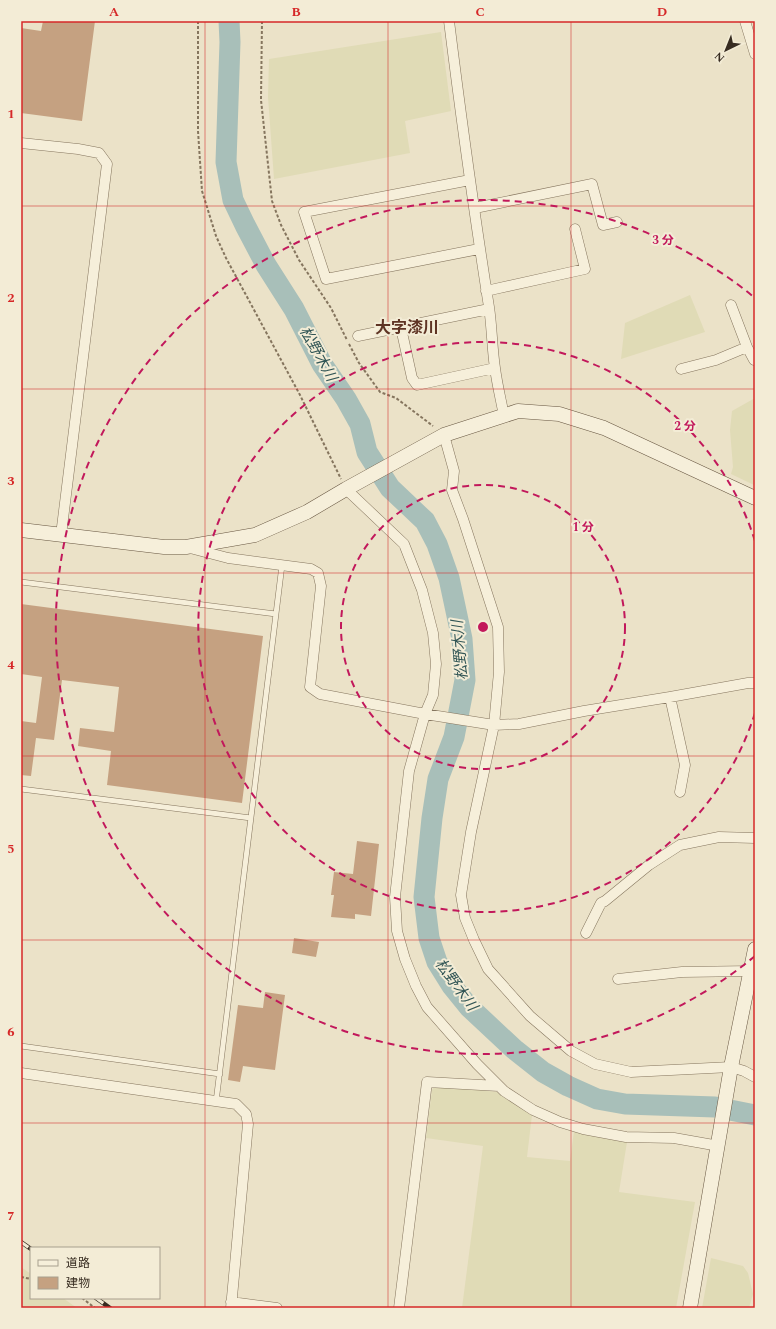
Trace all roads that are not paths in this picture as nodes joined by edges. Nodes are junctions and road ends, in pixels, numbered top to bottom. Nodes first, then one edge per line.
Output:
1 (449, 21) edge
2 (745, 21) edge
3 (755, 54) edge
4 (21, 143) edge
5 (470, 180) junction
6 (475, 208) junction
7 (617, 222) dead end
8 (575, 229) dead end
9 (479, 249) junction
10 (486, 291) junction
11 (731, 305) dead end
12 (489, 309) junction
13 (401, 328) junction
14 (358, 336) dead end
15 (747, 347) junction
16 (755, 359) edge
17 (495, 368) junction
18 (681, 369) dead end
19 (504, 416) junction
20 (439, 438) junction
21 (348, 488) junction
22 (755, 498) edge
23 (21, 530) edge
24 (61, 535) junction
25 (186, 547) junction
26 (282, 565) junction
27 (21, 582) edge
28 (276, 614) junction
29 (755, 682) edge
30 (670, 697) junction
31 (426, 714) junction
32 (494, 725) junction
33 (21, 789) edge
34 (680, 792) dead end
35 (251, 818) junction
36 (755, 838) edge
37 (586, 933) dead end
38 (755, 949) edge
39 (751, 971) junction
40 (618, 979) dead end
41 (21, 1046) edge
42 (731, 1071) junction
43 (21, 1074) edge
44 (220, 1074) junction
45 (755, 1077) edge
46 (499, 1086) junction
47 (216, 1102) junction
48 (719, 1142) junction
49 (231, 1305) edge
50 (277, 1308) edge
51 (399, 1308) edge
52 (690, 1308) edge

1 - 5 street
2 - 3 street
4 - 24 street
5 - 6 street
5 - 9 street
6 - 7 street
6 - 9 street
8 - 10 street
9 - 10 street
10 - 12 street
11 - 15 street
12 - 13 street
12 - 17 street
13 - 14 street
13 - 17 street
15 - 16 street
15 - 18 street
17 - 19 street
19 - 20 street
19 - 22 street
20 - 21 street
20 - 32 street
21 - 25 street
21 - 31 street
23 - 24 street
24 - 25 street
25 - 26 street
26 - 28 lane
26 - 31 street
27 - 28 lane
28 - 35 lane
29 - 30 street
30 - 32 street
30 - 34 street
31 - 32 street
31 - 46 street
32 - 42 street
33 - 35 lane
35 - 44 lane
36 - 37 street
38 - 39 street
39 - 40 street
39 - 42 street
41 - 44 lane
42 - 45 street
42 - 48 street
43 - 47 street
44 - 47 lane
46 - 48 street
46 - 51 street
47 - 49 street
48 - 52 street
49 - 50 street

